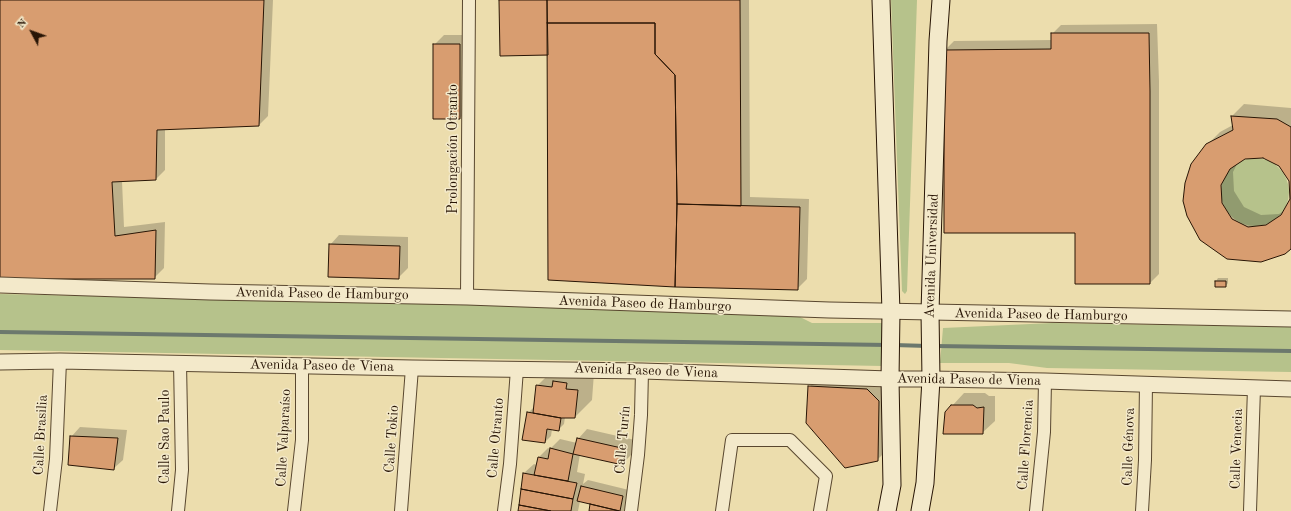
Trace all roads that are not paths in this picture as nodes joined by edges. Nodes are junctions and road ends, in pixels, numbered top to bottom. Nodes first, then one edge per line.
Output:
1 (469, 0) edge
2 (881, 0) edge
3 (941, 0) edge
4 (0, 285) edge
5 (467, 297) junction
6 (891, 312) junction
7 (1291, 319) edge
8 (930, 321) junction
9 (60, 361) junction
10 (0, 362) edge
11 (180, 363) junction
12 (302, 366) junction
13 (412, 368) junction
14 (517, 368) junction
15 (642, 371) junction
16 (890, 379) junction
17 (931, 379) junction
18 (1045, 381) junction
19 (1146, 384) junction
20 (1254, 388) junction
21 (1291, 389) edge
22 (50, 511) edge
23 (178, 511) edge
24 (294, 511) edge
25 (401, 511) edge
26 (504, 511) edge
27 (631, 511) edge
28 (722, 511) edge
29 (820, 511) edge
30 (887, 511) edge
31 (920, 511) edge
32 (1036, 511) edge
33 (1142, 511) edge
34 (1250, 511) edge

1 - 5 street, Prolongación Otranto
2 - 6 main road
3 - 8 main road, Avenida Universidad
4 - 5 street, Avenida Paseo de Hamburgo
5 - 6 street, Avenida Paseo de Hamburgo
6 - 8 street, Avenida Paseo de Hamburgo
6 - 16 main road
7 - 8 street, Avenida Paseo de Hamburgo
8 - 17 main road, Avenida Universidad
9 - 10 street, Avenida Paseo de Viena
9 - 11 street, Avenida Paseo de Viena
9 - 22 street, Calle Brasilia
11 - 12 street, Avenida Paseo de Viena
11 - 23 street, Calle Sao Paulo
12 - 13 street, Avenida Paseo de Viena
12 - 24 street, Calle Valparaíso
13 - 14 street, Avenida Paseo de Viena
13 - 25 street, Calle Tokio
14 - 15 street, Avenida Paseo de Viena
14 - 26 street, Calle Otranto
15 - 16 street, Avenida Paseo de Viena
15 - 27 street, Calle Turín
16 - 17 street, Avenida Paseo de Viena
16 - 30 main road
17 - 18 street, Avenida Paseo de Viena
17 - 31 main road, Avenida Universidad
18 - 19 street, Avenida Paseo de Viena
18 - 32 street, Calle Florencia
19 - 20 street, Avenida Paseo de Viena
19 - 33 street, Calle Génova
20 - 21 street, Avenida Paseo de Viena
20 - 34 street, Calle Venecia
28 - 29 street

